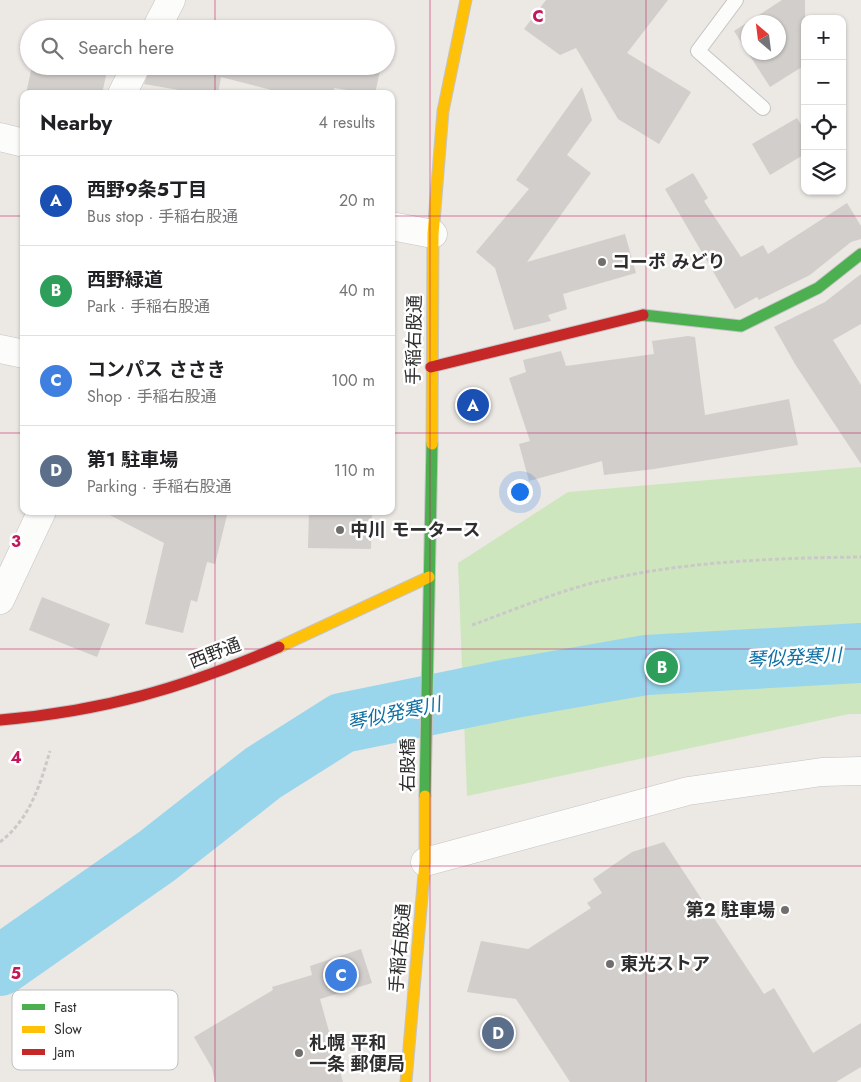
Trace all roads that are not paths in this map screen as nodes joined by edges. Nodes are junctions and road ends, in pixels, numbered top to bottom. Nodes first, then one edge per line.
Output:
1 (171, 0) edge
2 (466, 0) edge
3 (736, 0) edge
4 (161, 20) edge
5 (132, 75) edge
6 (124, 90) edge
7 (764, 108) dead end
8 (0, 137) edge
9 (20, 142) edge
10 (395, 227) edge
11 (433, 234) junction
12 (861, 254) edge
13 (0, 349) edge
14 (20, 353) edge
15 (431, 367) junction
16 (40, 515) edge
17 (429, 577) junction
18 (0, 600) edge
19 (426, 683) joint
20 (0, 720) edge
21 (861, 771) edge
22 (426, 816) joint
23 (425, 862) junction
24 (406, 1082) edge

1 - 4 street
2 - 11 street, 手稲右股通
3 - 7 lane
5 - 6 street
8 - 9 street
10 - 11 street
11 - 15 street, 手稲右股通
12 - 15 street
13 - 14 street
15 - 17 street, 手稲右股通
16 - 18 street
17 - 19 street, 手稲右股通
17 - 20 street, 西野通
19 - 22 street, 右股橋
21 - 23 street
22 - 23 street, 手稲右股通
23 - 24 street, 手稲右股通

